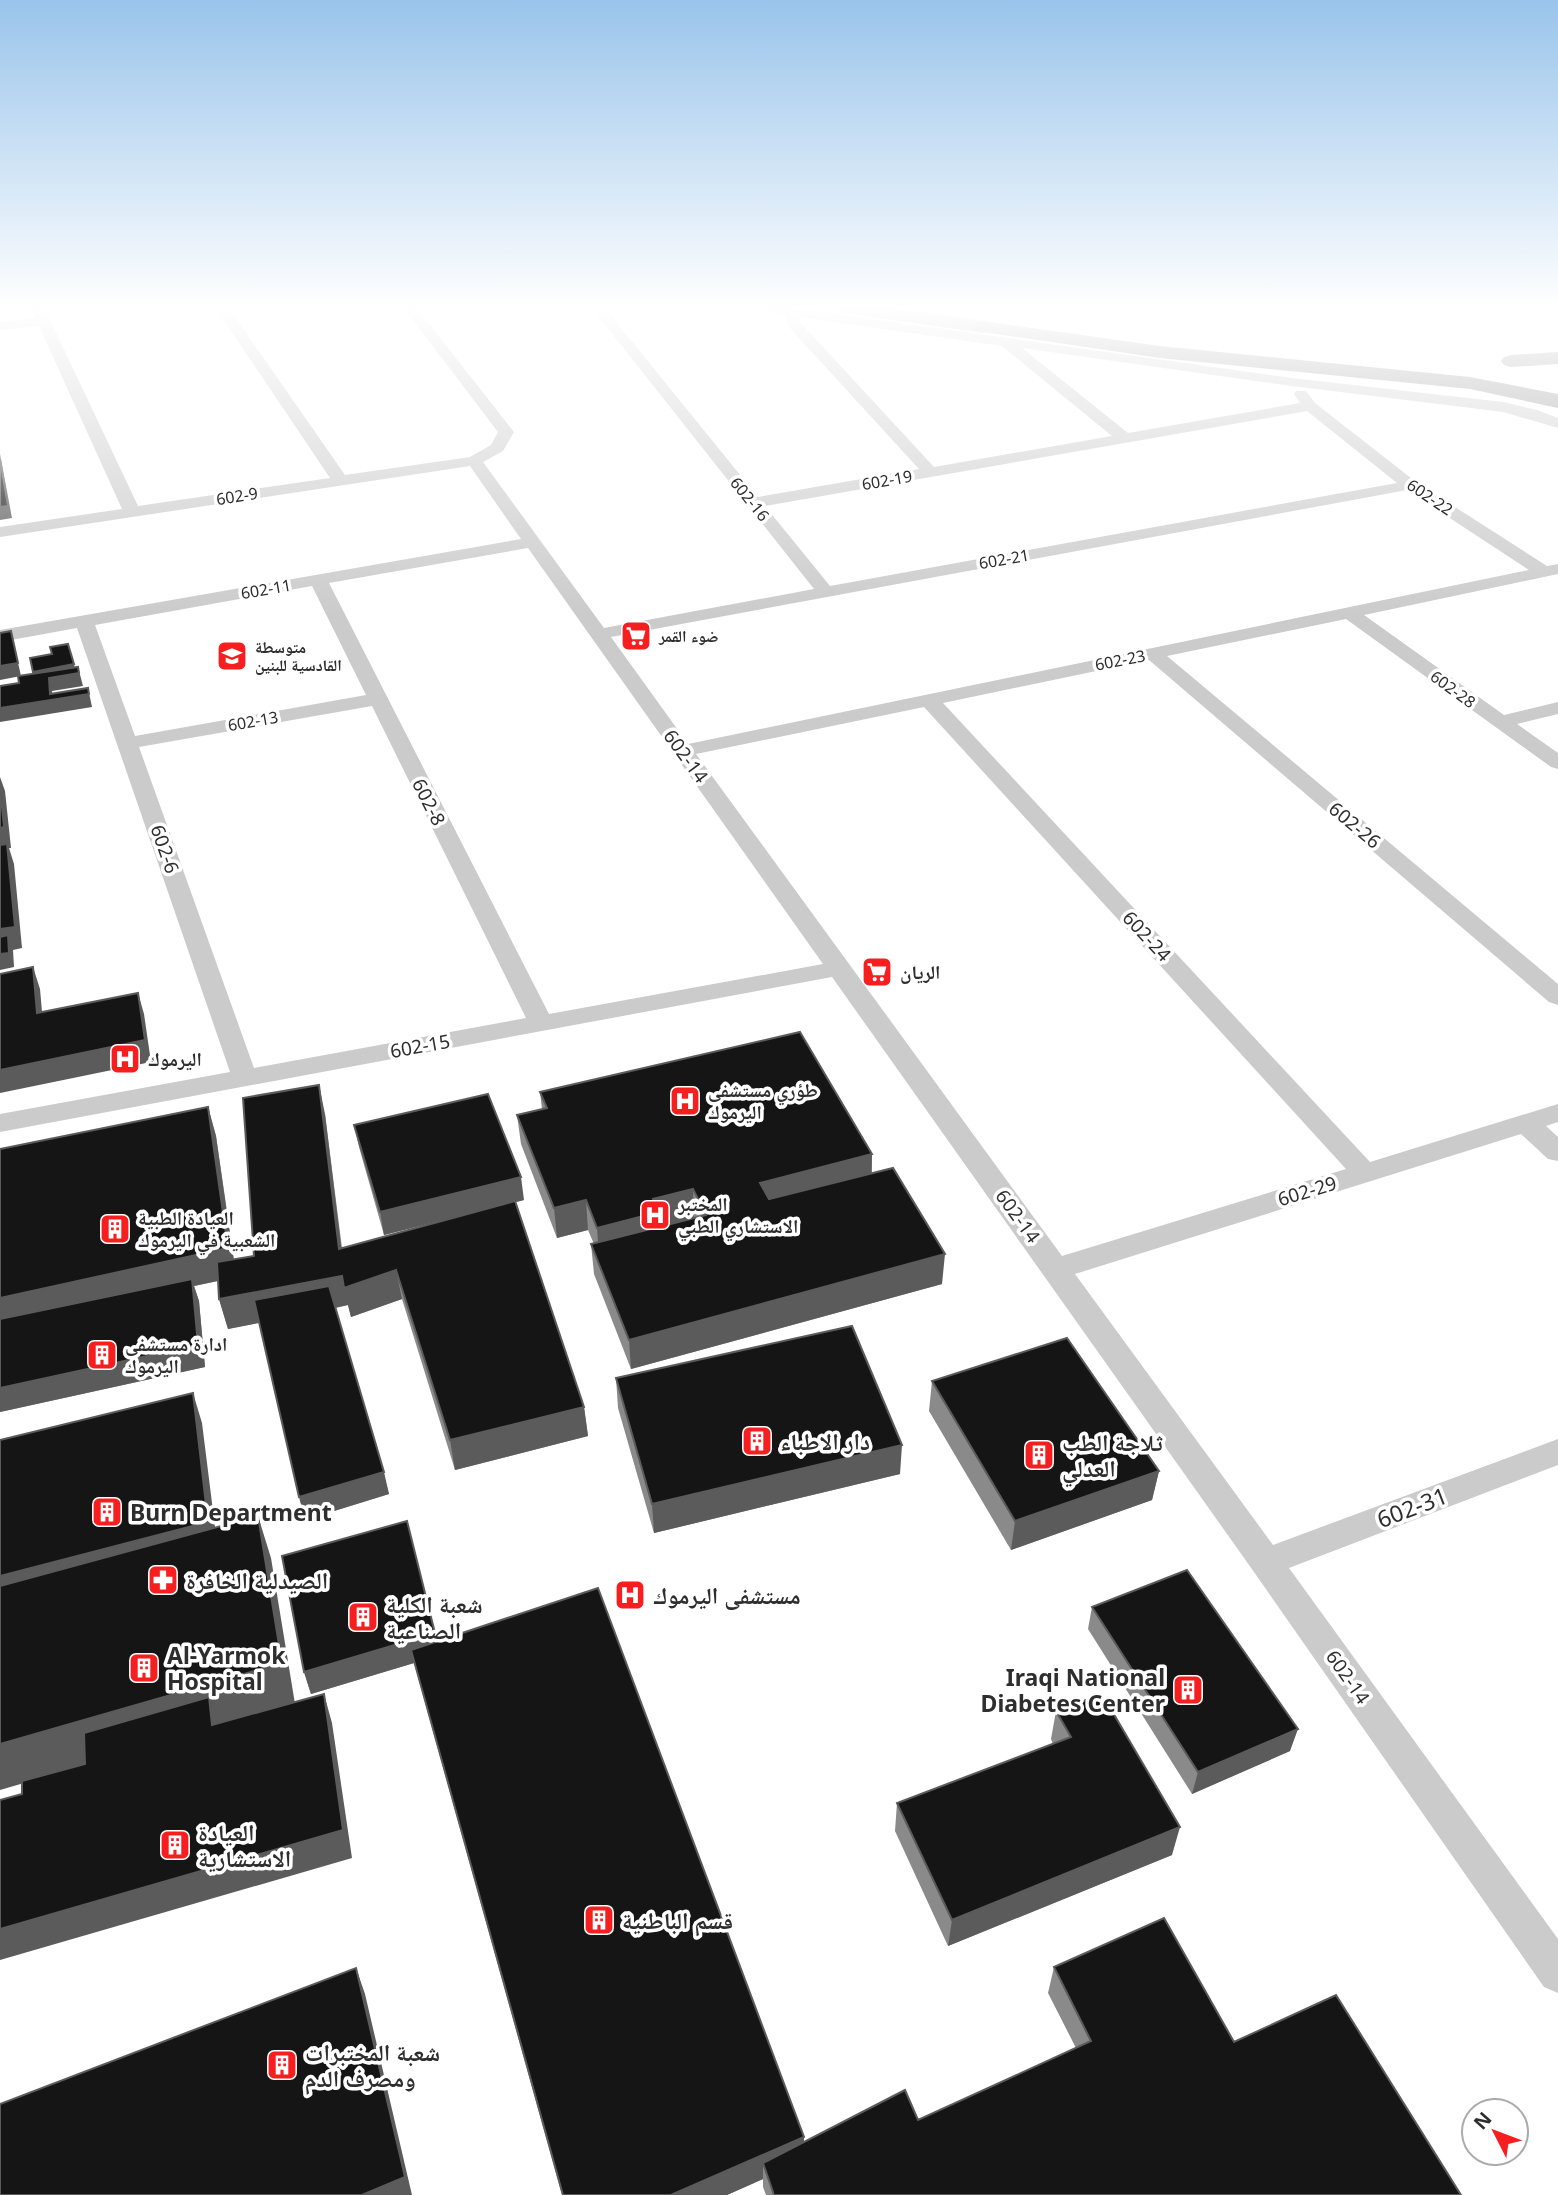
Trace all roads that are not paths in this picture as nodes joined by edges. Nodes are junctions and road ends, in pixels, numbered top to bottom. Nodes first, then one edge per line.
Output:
1 (84, 409) edge
2 (291, 409) edge
3 (488, 409) edge
4 (679, 409) edge
5 (872, 409) edge
6 (1089, 409) edge
7 (1290, 409) edge
8 (1314, 409) edge
9 (1515, 409) edge
10 (1558, 423) edge
11 (1124, 438) junction
12 (474, 461) junction
13 (930, 472) junction
14 (340, 480) junction
15 (1410, 485) junction
16 (754, 503) junction
17 (132, 512) junction
18 (0, 532) edge
19 (533, 542) junction
20 (1551, 571) edge
21 (318, 580) junction
22 (825, 591) junction
23 (1350, 613) junction
24 (84, 621) junction
25 (599, 634) junction
26 (0, 636) edge
27 (1152, 653) junction
28 (378, 699) junction
29 (928, 699) junction
30 (1558, 708) edge
31 (1498, 722) junction
32 (128, 743) junction
33 (683, 751) junction
34 (1558, 762) edge
35 (839, 968) junction
36 (1558, 997) edge
37 (541, 1023) junction
38 (245, 1078) junction
39 (1558, 1113) edge
40 (0, 1123) edge
41 (1526, 1123) junction
42 (1558, 1152) edge
43 (1365, 1173) junction
44 (1056, 1269) junction
45 (1558, 1452) edge
46 (1266, 1562) junction
47 (1558, 1973) edge

1 - 17 street
2 - 14 street
3 - 12 street
4 - 16 street, 602-16
5 - 13 street
6 - 11 street
7 - 11 street, 602-19
8 - 15 street, 602-22
9 - 10 street
11 - 13 street, 602-19
12 - 14 street, 602-9
12 - 19 street, 602-14
13 - 16 street, 602-19
14 - 17 street, 602-9
15 - 20 street, 602-22
15 - 22 street, 602-21
16 - 22 street, 602-16
17 - 18 street, 602-9
19 - 21 street, 602-11
19 - 25 street, 602-14
20 - 23 street, 602-23
21 - 24 street, 602-11
21 - 28 street, 602-8
22 - 25 street, 602-21
23 - 27 street, 602-23
23 - 31 street, 602-28
24 - 26 street, 602-11
24 - 32 street, 602-6
25 - 33 street, 602-14
27 - 29 street, 602-23
27 - 36 street, 602-26
28 - 32 street, 602-13
28 - 37 street, 602-8
29 - 33 street, 602-23
29 - 43 street, 602-24
30 - 31 street
31 - 34 street, 602-28
32 - 38 street, 602-6
33 - 35 street, 602-14
35 - 37 street, 602-15
35 - 44 street, 602-14
37 - 38 street, 602-15
38 - 40 street, 602-15
39 - 41 street, 602-29
41 - 42 street
41 - 43 street, 602-29
43 - 44 street, 602-29
44 - 46 street, 602-14
45 - 46 street, 602-31
46 - 47 street, 602-14

